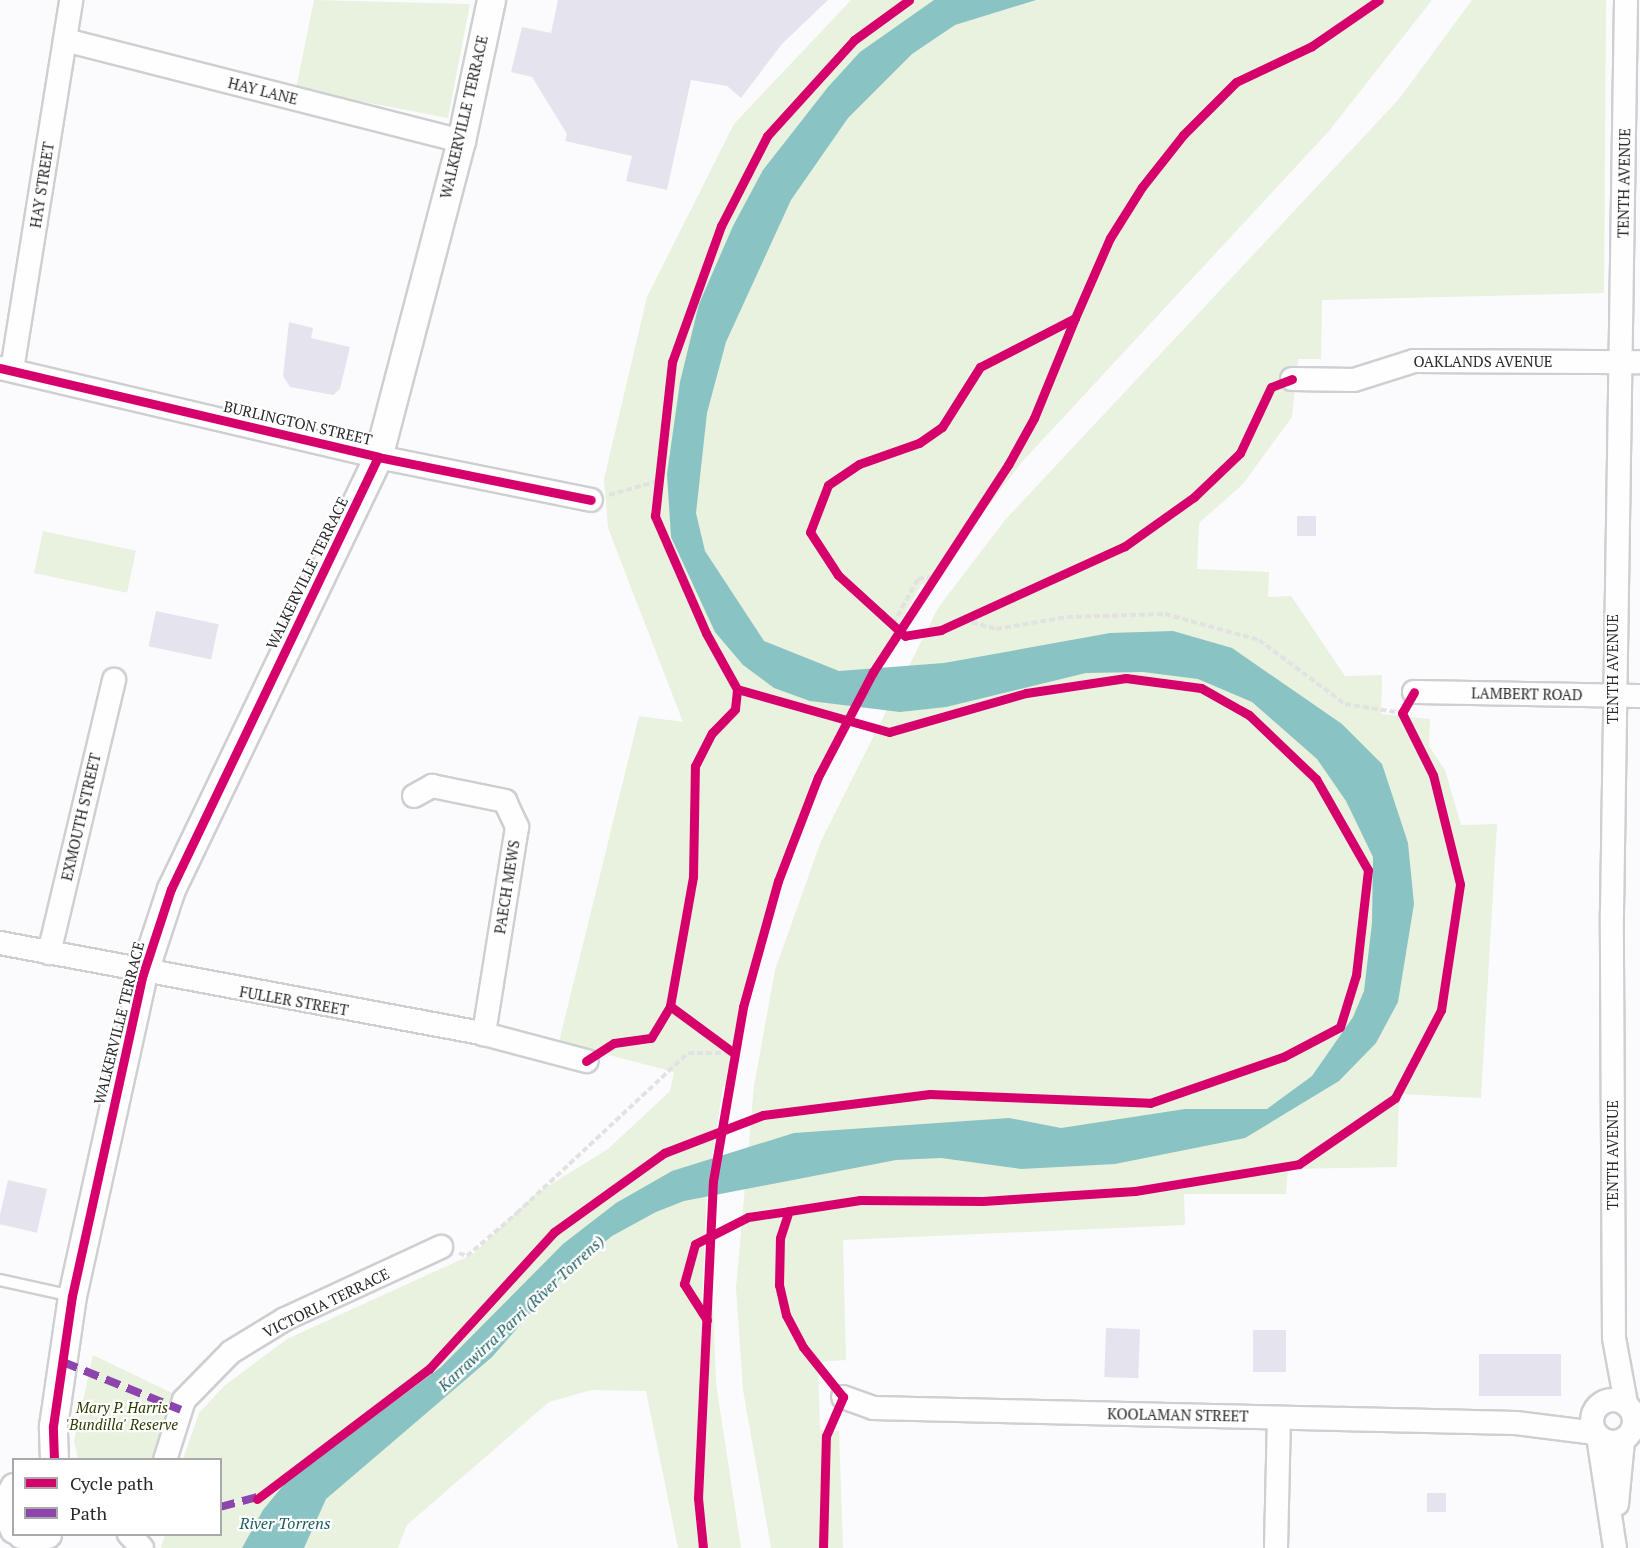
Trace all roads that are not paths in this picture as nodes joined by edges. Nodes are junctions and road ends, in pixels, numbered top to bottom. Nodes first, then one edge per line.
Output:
1 (71, 0) edge
2 (490, 0) edge
3 (1626, 0) edge
4 (65, 40) junction
5 (461, 141) junction
6 (1630, 362) edge
7 (6, 369) edge
8 (1292, 379) dead end
9 (378, 457) junction
10 (591, 500) road end
11 (114, 680) dead end
12 (1414, 692) road end
13 (1612, 695) junction
14 (1640, 696) edge
15 (414, 796) dead end
16 (0, 943) edge
17 (49, 953) junction
18 (143, 974) junction
19 (484, 1034) junction
20 (586, 1061) dead end
21 (441, 1247) road end
22 (0, 1281) edge
23 (72, 1296) junction
24 (1614, 1338) junction
25 (843, 1397) dead end
26 (1279, 1418) junction
27 (1597, 1421) junction
28 (1632, 1423) edge
29 (53, 1425) junction
30 (39, 1458) edge
31 (54, 1458) edge
32 (166, 1458) edge
33 (1614, 1519) junction
34 (1276, 1548) edge
35 (1615, 1548) edge

1 - 4 street, HAY STREET
2 - 5 street, WALKERVILLE TERRACE
3 - 6 street, TENTH AVENUE
4 - 5 street, HAY LANE
4 - 7 street, HAY STREET
5 - 9 street, WALKERVILLE TERRACE
6 - 8 street, OAKLANDS AVENUE
6 - 13 street, TENTH AVENUE
7 - 9 street, BURLINGTON STREET
9 - 10 street, BURLINGTON STREET
9 - 18 street, WALKERVILLE TERRACE
11 - 17 street, EXMOUTH STREET
12 - 13 street, LAMBERT ROAD
13 - 14 street, LAMBERT ROAD
13 - 24 street, TENTH AVENUE
15 - 19 street, PAECH MEWS
16 - 17 street, FULLER STREET
17 - 18 street, FULLER STREET
18 - 19 street, FULLER STREET
18 - 23 street, WALKERVILLE TERRACE
19 - 20 street, FULLER STREET
21 - 32 street, VICTORIA TERRACE
22 - 23 lane
23 - 29 street, WALKERVILLE TERRACE
24 - 27 street, TENTH AVENUE
24 - 28 street, TENTH AVENUE
25 - 26 street, KOOLAMAN STREET
26 - 27 street, KOOLAMAN STREET
26 - 34 street
27 - 28 street
27 - 28 street
27 - 33 street, TENTH AVENUE
28 - 33 street, TENTH AVENUE
29 - 30 street, WALKERVILLE TERRACE
29 - 31 street, WALKERVILLE TERRACE
33 - 35 street, TENTH AVENUE

